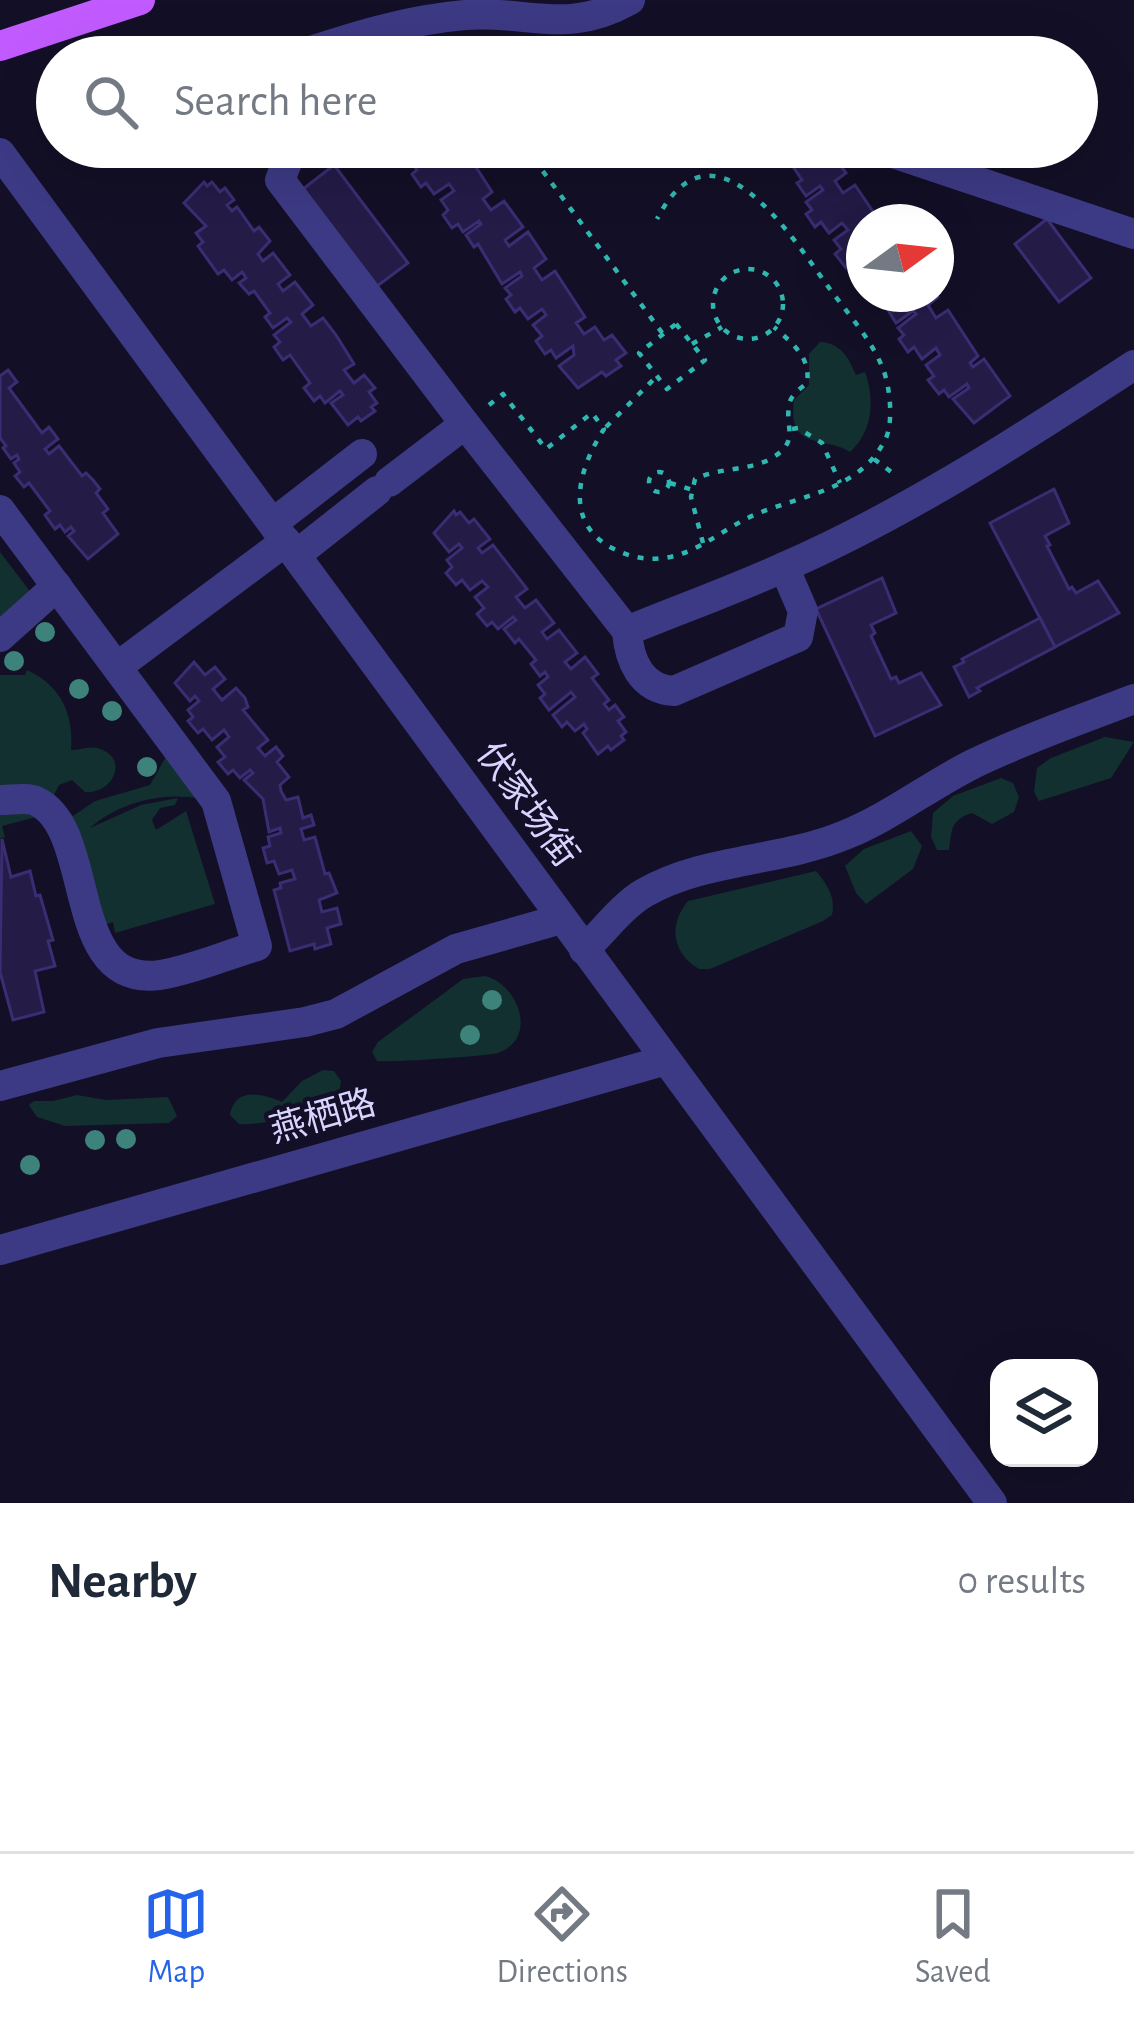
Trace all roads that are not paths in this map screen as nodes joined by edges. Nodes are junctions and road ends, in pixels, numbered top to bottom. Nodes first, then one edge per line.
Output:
1 (140, 0) edge
2 (630, 0) edge
3 (355, 36) edge
4 (0, 46) edge
5 (0, 153) edge
6 (284, 168) edge
7 (938, 168) edge
8 (1134, 233) edge
9 (1134, 365) edge
10 (465, 424) junction
11 (362, 454) dead end
12 (0, 510) edge
13 (285, 539) junction
14 (784, 568) junction
15 (57, 586) junction
16 (627, 631) junction
17 (0, 637) edge
18 (117, 668) junction
19 (1134, 699) edge
20 (0, 800) edge
21 (562, 919) junction
22 (584, 950) junction
23 (666, 1060) junction
24 (0, 1086) edge
25 (0, 1250) edge
26 (992, 1503) edge

1 - 4 main road
2 - 3 street
5 - 13 street, 伏家场街
6 - 10 street
7 - 8 street
9 - 14 street
10 - 13 street
10 - 16 street
11 - 13 street
12 - 15 street
13 - 18 street
13 - 21 street, 伏家场街
14 - 16 street
14 - 16 street
15 - 17 street
15 - 18 street
18 - 20 street
19 - 22 street
21 - 22 street, 伏家场街
21 - 24 street
22 - 23 street, 伏家场街
23 - 25 street, 燕栖路
23 - 26 street, 伏家场街

